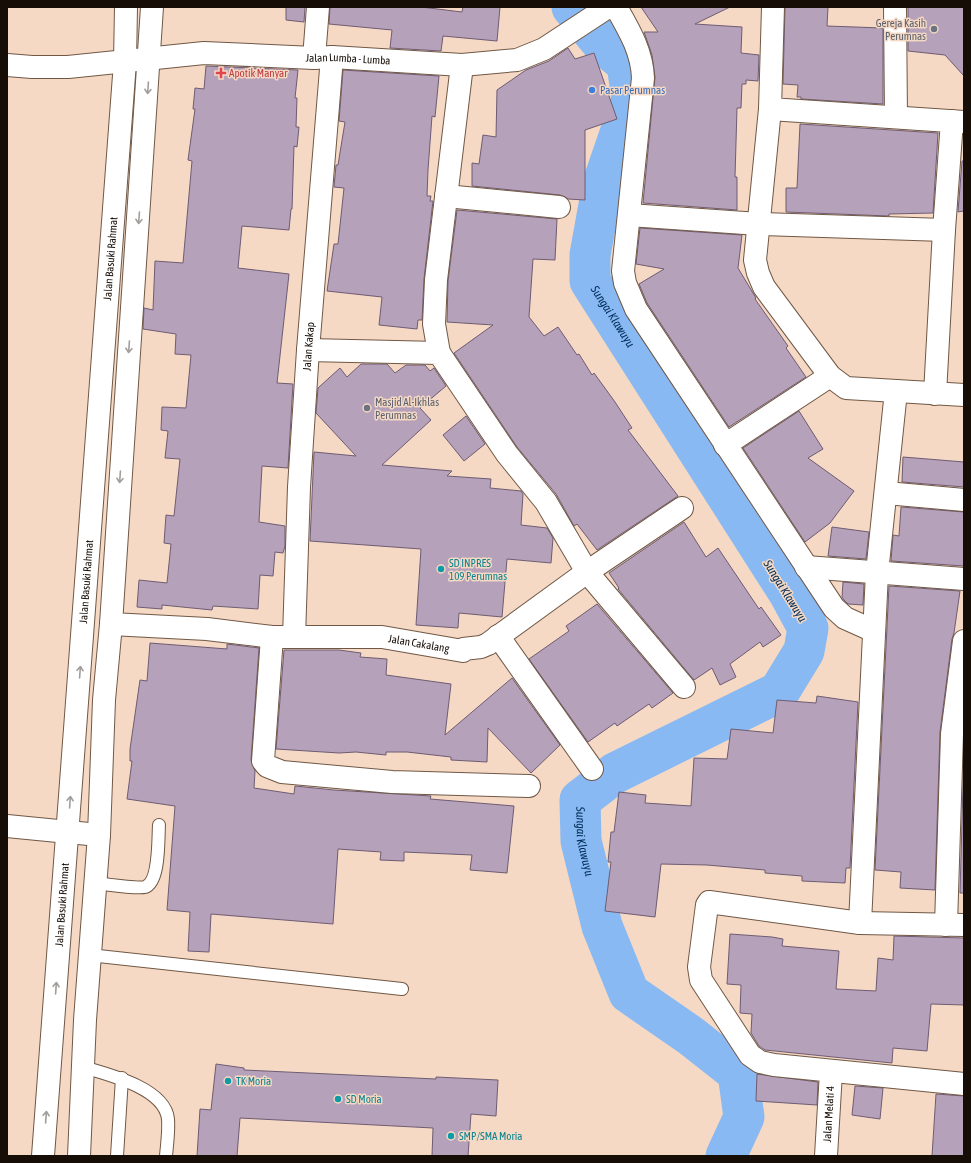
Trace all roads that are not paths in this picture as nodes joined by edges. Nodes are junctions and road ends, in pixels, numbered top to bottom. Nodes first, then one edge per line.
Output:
1 (126, 7) edge
2 (152, 7) edge
3 (318, 7) edge
4 (610, 7) edge
5 (773, 7) edge
6 (895, 7) edge
7 (323, 58) junction
8 (150, 60) junction
9 (125, 62) junction
10 (7, 65) edge
11 (462, 65) junction
12 (770, 108) junction
13 (896, 117) junction
14 (958, 122) edge
15 (446, 196) junction
16 (559, 208) dead end
17 (628, 215) junction
18 (759, 224) junction
19 (944, 230) junction
20 (308, 350) junction
21 (439, 353) junction
22 (830, 376) junction
23 (896, 392) junction
24 (935, 394) junction
25 (964, 395) edge
26 (97, 442) junction
27 (123, 443) junction
28 (724, 445) junction
29 (886, 493) junction
30 (964, 500) edge
31 (682, 508) dead end
32 (806, 567) junction
33 (587, 572) junction
34 (877, 573) junction
35 (964, 579) edge
36 (111, 624) junction
37 (874, 631) junction
38 (498, 636) junction
39 (272, 637) junction
40 (294, 637) junction
41 (964, 642) edge
42 (684, 687) dead end
43 (592, 769) dead end
44 (529, 786) dead end
45 (159, 825) dead end
46 (7, 826) edge
47 (68, 832) junction
48 (99, 835) junction
49 (95, 883) junction
50 (860, 923) junction
51 (955, 925) edge
52 (89, 955) junction
53 (402, 989) dead end
54 (83, 1067) junction
55 (831, 1072) junction
56 (122, 1078) junction
57 (964, 1084) edge
58 (42, 1156) edge
59 (79, 1156) edge
60 (117, 1156) edge
61 (166, 1156) edge
62 (826, 1156) edge

1 - 9 main road, Jalan Basuki Rahmat
2 - 8 main road
3 - 7 main road, Jalan Kakap
4 - 11 main road, Jalan Lumba - Lumba
4 - 17 main road
5 - 12 main road
6 - 13 main road
7 - 8 main road, Jalan Lumba - Lumba
7 - 11 main road, Jalan Lumba - Lumba
7 - 20 main road, Jalan Kakap
8 - 9 main road, Jalan Lumba - Lumba
8 -> 27 main road
9 - 10 main road, Jalan Lumba - Lumba
9 - 26 main road, Jalan Basuki Rahmat
11 - 15 main road
12 - 13 main road
12 - 18 main road
13 - 14 main road
14 - 19 main road
15 - 16 main road
15 - 21 main road
17 - 18 main road
17 - 28 main road
18 - 19 main road
18 - 22 main road
19 - 24 main road
20 - 21 main road
20 - 40 main road, Jalan Kakap
21 - 33 main road
22 - 23 main road
22 - 28 main road
23 - 24 main road
23 - 29 main road
24 - 25 main road
26 - 27 main road
47 -> 26 main road, Jalan Basuki Rahmat
27 -> 36 main road
28 - 32 main road
29 - 30 main road
29 - 34 main road
31 - 33 main road, Jalan Cakalang
32 - 34 main road
32 - 37 main road
33 - 38 main road, Jalan Cakalang
33 - 42 main road
34 - 35 main road
34 - 37 main road
36 - 39 main road, Jalan Cakalang
36 - 48 main road
37 - 50 main road
38 - 40 main road, Jalan Cakalang
38 - 43 main road
39 - 40 main road, Jalan Cakalang
39 - 44 main road
41 - 51 main road
45 - 49 lane
46 - 47 main road
47 - 48 main road
58 -> 47 main road, Jalan Basuki Rahmat
48 - 49 main road
49 - 52 main road
50 - 51 main road
50 - 55 main road
52 - 53 lane
52 - 54 main road
54 - 56 lane
54 - 59 main road
55 - 57 main road
55 - 62 main road, Jalan Melati 4
56 - 60 lane
56 - 61 lane

